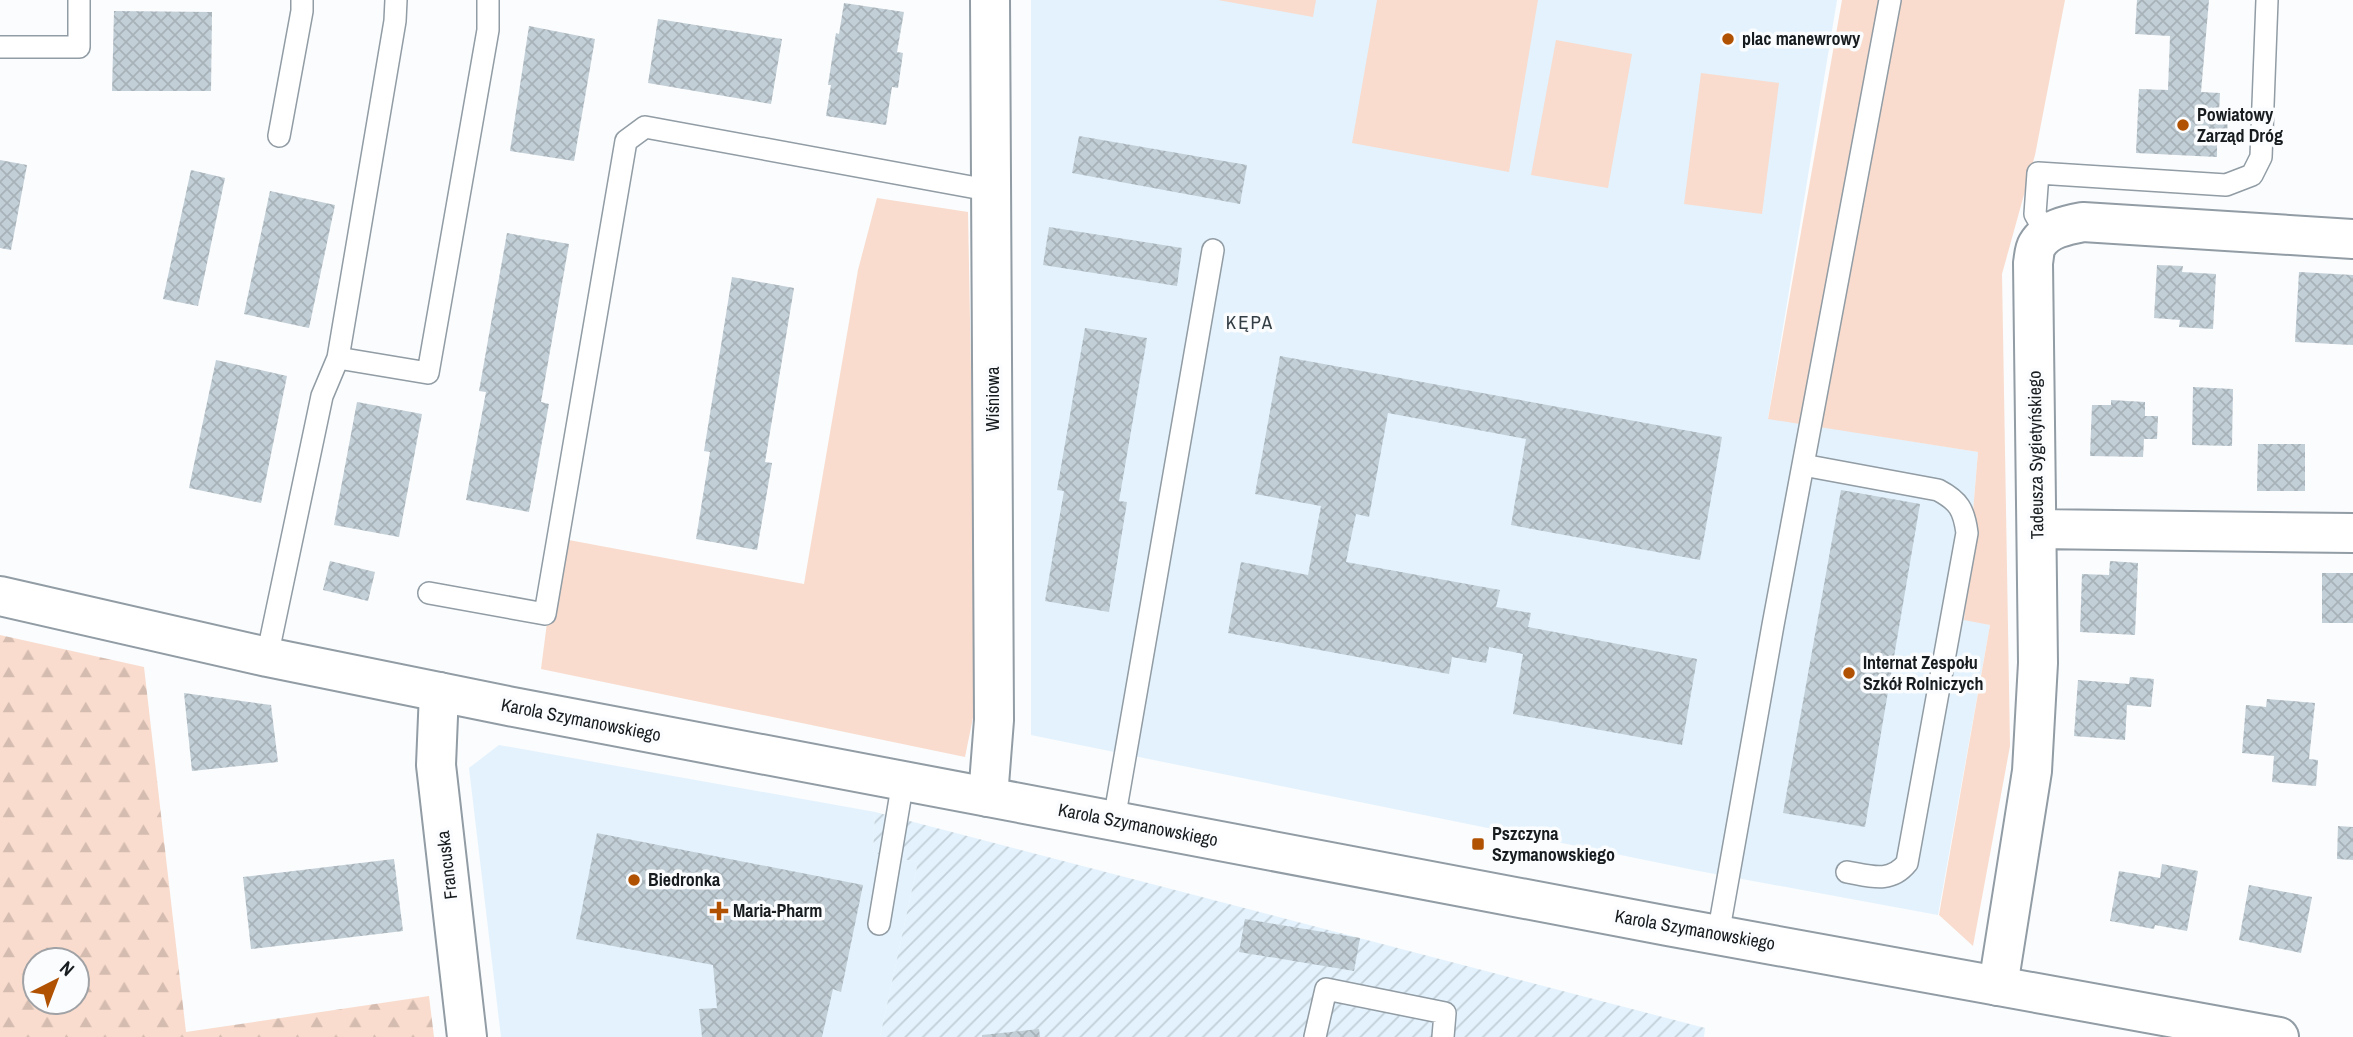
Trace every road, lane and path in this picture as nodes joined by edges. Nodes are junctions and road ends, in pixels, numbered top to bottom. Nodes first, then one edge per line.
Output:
1 (79, 0) edge
2 (302, 0) edge
3 (396, 0) edge
4 (488, 0) edge
5 (990, 0) edge
6 (1890, 0) edge
7 (2267, 0) edge
8 (0, 47) edge
9 (279, 136) dead end
10 (993, 191) junction
11 (2047, 234) junction
12 (2353, 239) edge
13 (1213, 250) dead end
14 (338, 358) junction
15 (1803, 465) junction
16 (2037, 529) junction
17 (2353, 533) edge
18 (429, 593) dead end
19 (0, 596) edge
20 (267, 657) junction
21 (439, 692) junction
22 (903, 781) junction
23 (988, 797) junction
24 (1114, 820) junction
25 (1847, 872) dead end
26 (879, 924) dead end
27 (1718, 935) junction
28 (1998, 986) junction
29 (467, 1037) edge
30 (1314, 1037) edge
31 (1443, 1037) edge
32 (2279, 1037) edge

1 - 8 lane
2 - 9 lane
3 - 14 lane
4 - 14 lane
5 - 10 street, Wiśniowa
6 - 15 lane
7 - 11 lane
10 - 18 lane
10 - 23 street, Wiśniowa
11 - 12 street
11 - 16 street, Tadeusza Sygietyńskiego
13 - 24 lane
14 - 20 lane
15 - 25 lane
15 - 27 lane
16 - 17 street
16 - 28 street, Tadeusza Sygietyńskiego
19 - 20 street, Karola Szymanowskiego
20 - 21 street, Karola Szymanowskiego
21 - 22 street, Karola Szymanowskiego
21 - 29 street, Francuska
22 - 23 street, Karola Szymanowskiego
22 - 26 lane
23 - 24 street, Karola Szymanowskiego
24 - 27 street, Karola Szymanowskiego
27 - 28 street, Karola Szymanowskiego
28 - 32 street, Karola Szymanowskiego
30 - 31 lane

